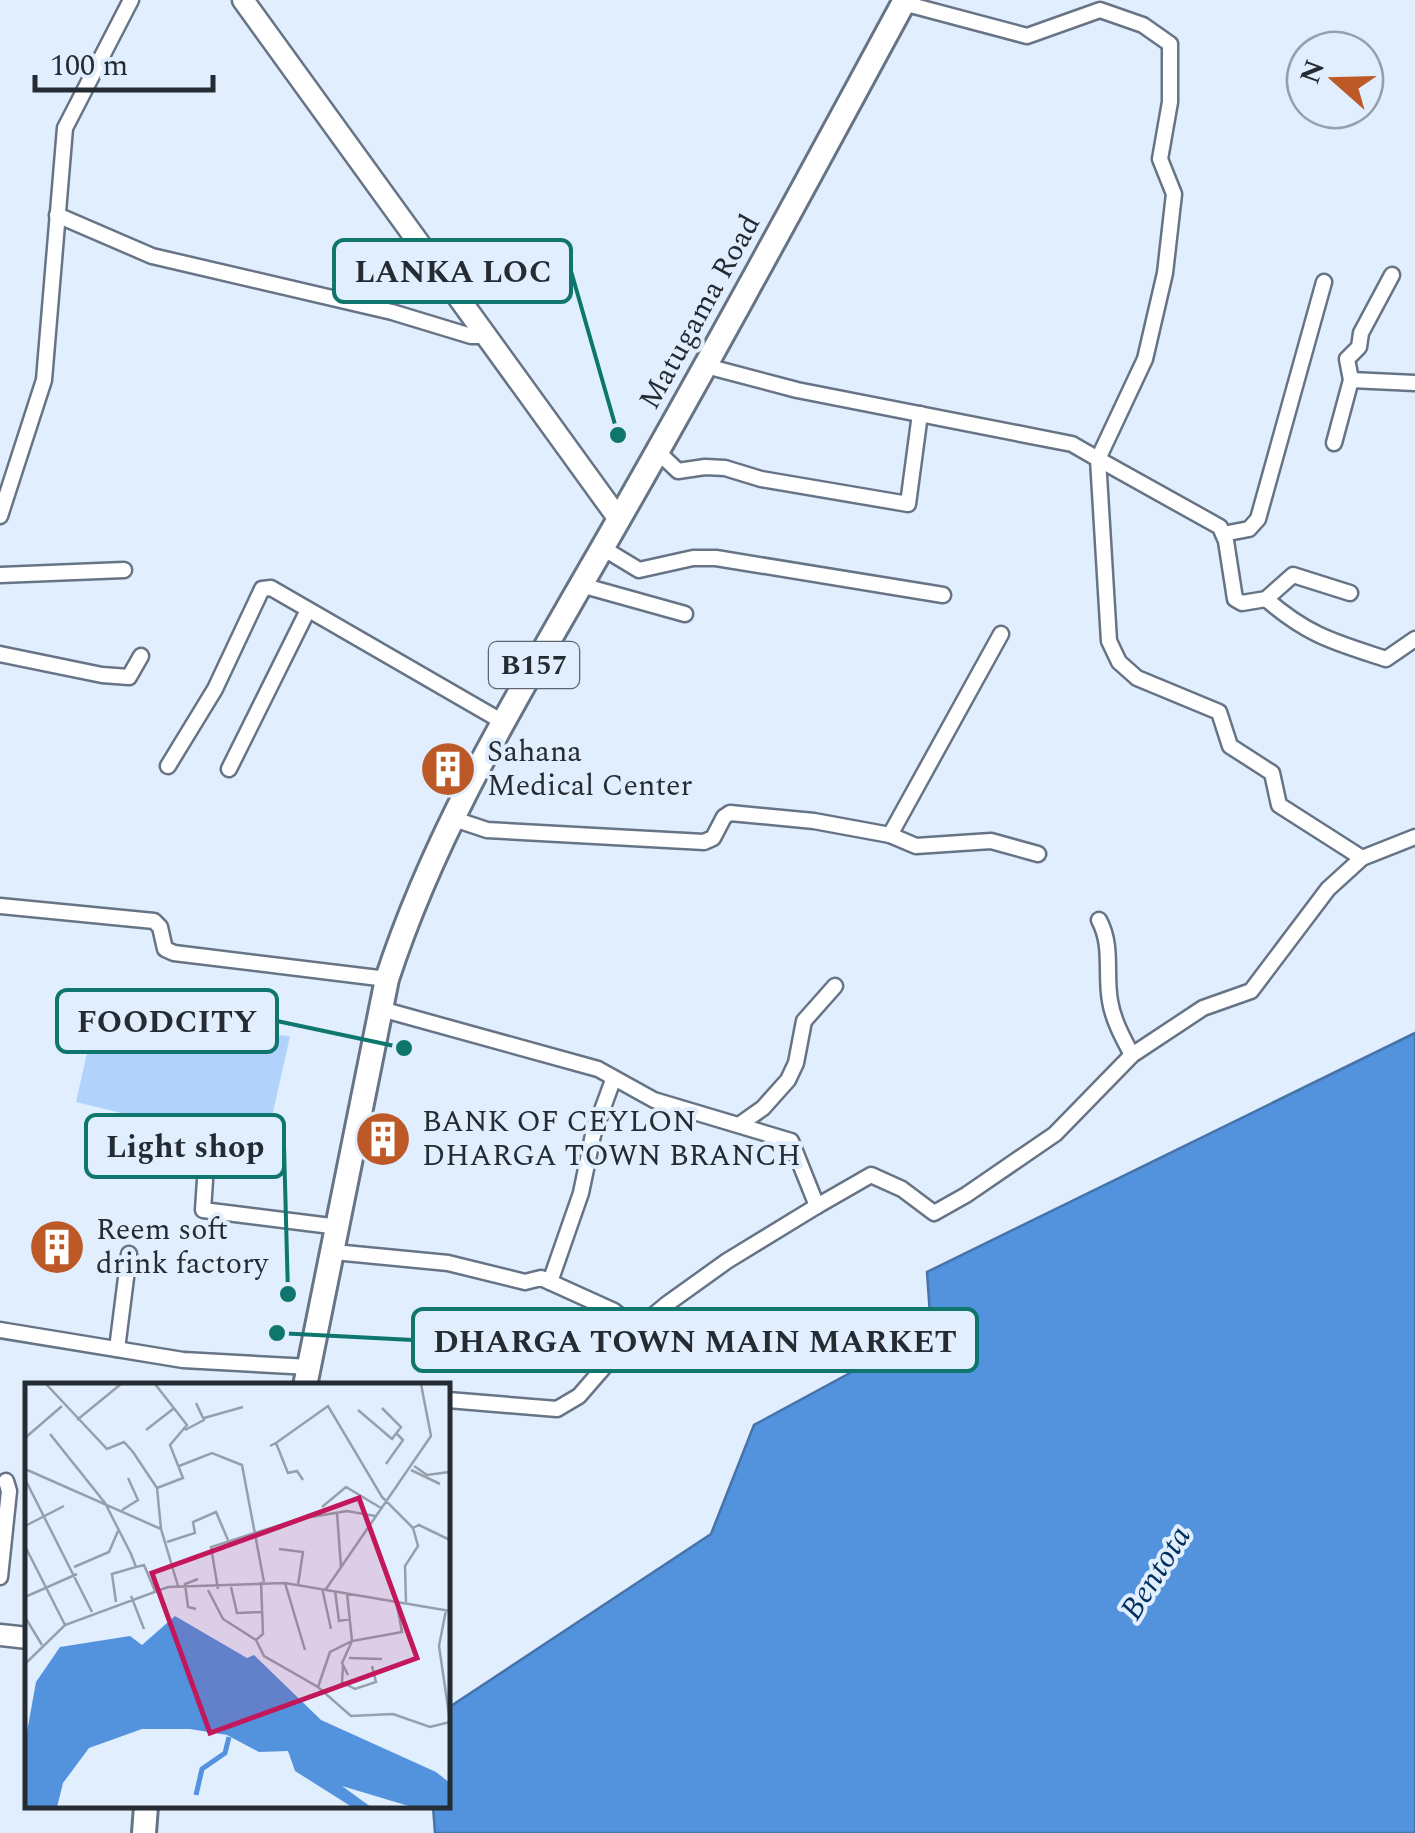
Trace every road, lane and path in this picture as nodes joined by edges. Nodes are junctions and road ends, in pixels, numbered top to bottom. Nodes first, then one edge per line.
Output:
1 (131, 0) edge
2 (243, 0) edge
3 (904, 2) edge
4 (57, 215) junction
5 (1392, 275) dead end
6 (1324, 282) dead end
7 (487, 336) junction
8 (706, 366) junction
9 (1352, 380) junction
10 (1415, 383) edge
11 (920, 414) junction
12 (1334, 444) dead end
13 (657, 451) junction
14 (1098, 459) junction
15 (0, 516) edge
16 (618, 518) junction
17 (1224, 534) junction
18 (601, 548) junction
19 (124, 570) dead end
20 (0, 575) edge
21 (582, 584) junction
22 (1350, 593) dead end
23 (943, 595) dead end
24 (1266, 599) junction
25 (308, 610) junction
26 (685, 614) dead end
27 (1001, 634) dead end
28 (1415, 639) edge
29 (0, 654) edge
30 (141, 656) dead end
31 (503, 722) junction
32 (168, 766) dead end
33 (229, 769) dead end
34 (451, 818) junction
35 (890, 835) junction
36 (1415, 836) edge
37 (1038, 854) dead end
38 (1362, 858) junction
39 (0, 906) edge
40 (1099, 920) dead end
41 (387, 979) junction
42 (835, 986) dead end
43 (381, 1009) junction
44 (1132, 1055) junction
45 (613, 1080) junction
46 (739, 1125) junction
47 (205, 1180) dead end
48 (817, 1206) junction
49 (339, 1227) junction
50 (334, 1252) junction
51 (129, 1254) dead end
52 (550, 1282) junction
53 (636, 1329) junction
54 (0, 1330) edge
55 (117, 1349) junction
56 (308, 1376) edge
57 (450, 1400) edge
58 (6, 1481) dead end
59 (0, 1577) edge
60 (0, 1635) edge
61 (25, 1638) edge
62 (146, 1808) edge
63 (144, 1833) edge

1 - 4 street
2 - 7 street
3 - 8 main road, Matugama Road / B157
3 - 14 street
4 - 7 street
4 - 15 street
5 - 9 street
6 - 17 street
7 - 16 street
8 - 11 street
8 - 13 main road, Matugama Road / B157
9 - 10 street
9 - 12 street
11 - 13 street
11 - 14 street
13 - 16 main road, Matugama Road / B157
14 - 17 street
14 - 38 street
16 - 18 main road, Matugama Road / B157
17 - 24 street
18 - 21 main road, Matugama Road / B157
18 - 23 street
19 - 20 street
21 - 26 street
21 - 31 main road, Matugama Road / B157
22 - 24 street
24 - 28 street
25 - 31 street
25 - 32 street
25 - 33 street
27 - 35 street
29 - 30 street
31 - 34 main road, Matugama Road / B157
34 - 35 street
34 - 41 main road, Matugama Road / B157
35 - 37 street
36 - 38 street
38 - 44 street
39 - 41 street
40 - 44 street
41 - 43 main road, Matugama Road / B157
42 - 46 street
43 - 45 street
43 - 49 main road, Matugama Road / B157
44 - 48 street
45 - 46 street
45 - 52 street
46 - 48 street
47 - 49 street
48 - 53 street
49 - 50 main road, Matugama Road / B157
50 - 52 street
50 - 56 main road, Matugama Road / B157
51 - 55 street
52 - 53 street
53 - 57 street
54 - 55 street
55 - 56 street
58 - 59 street
60 - 61 street
62 - 63 main road

